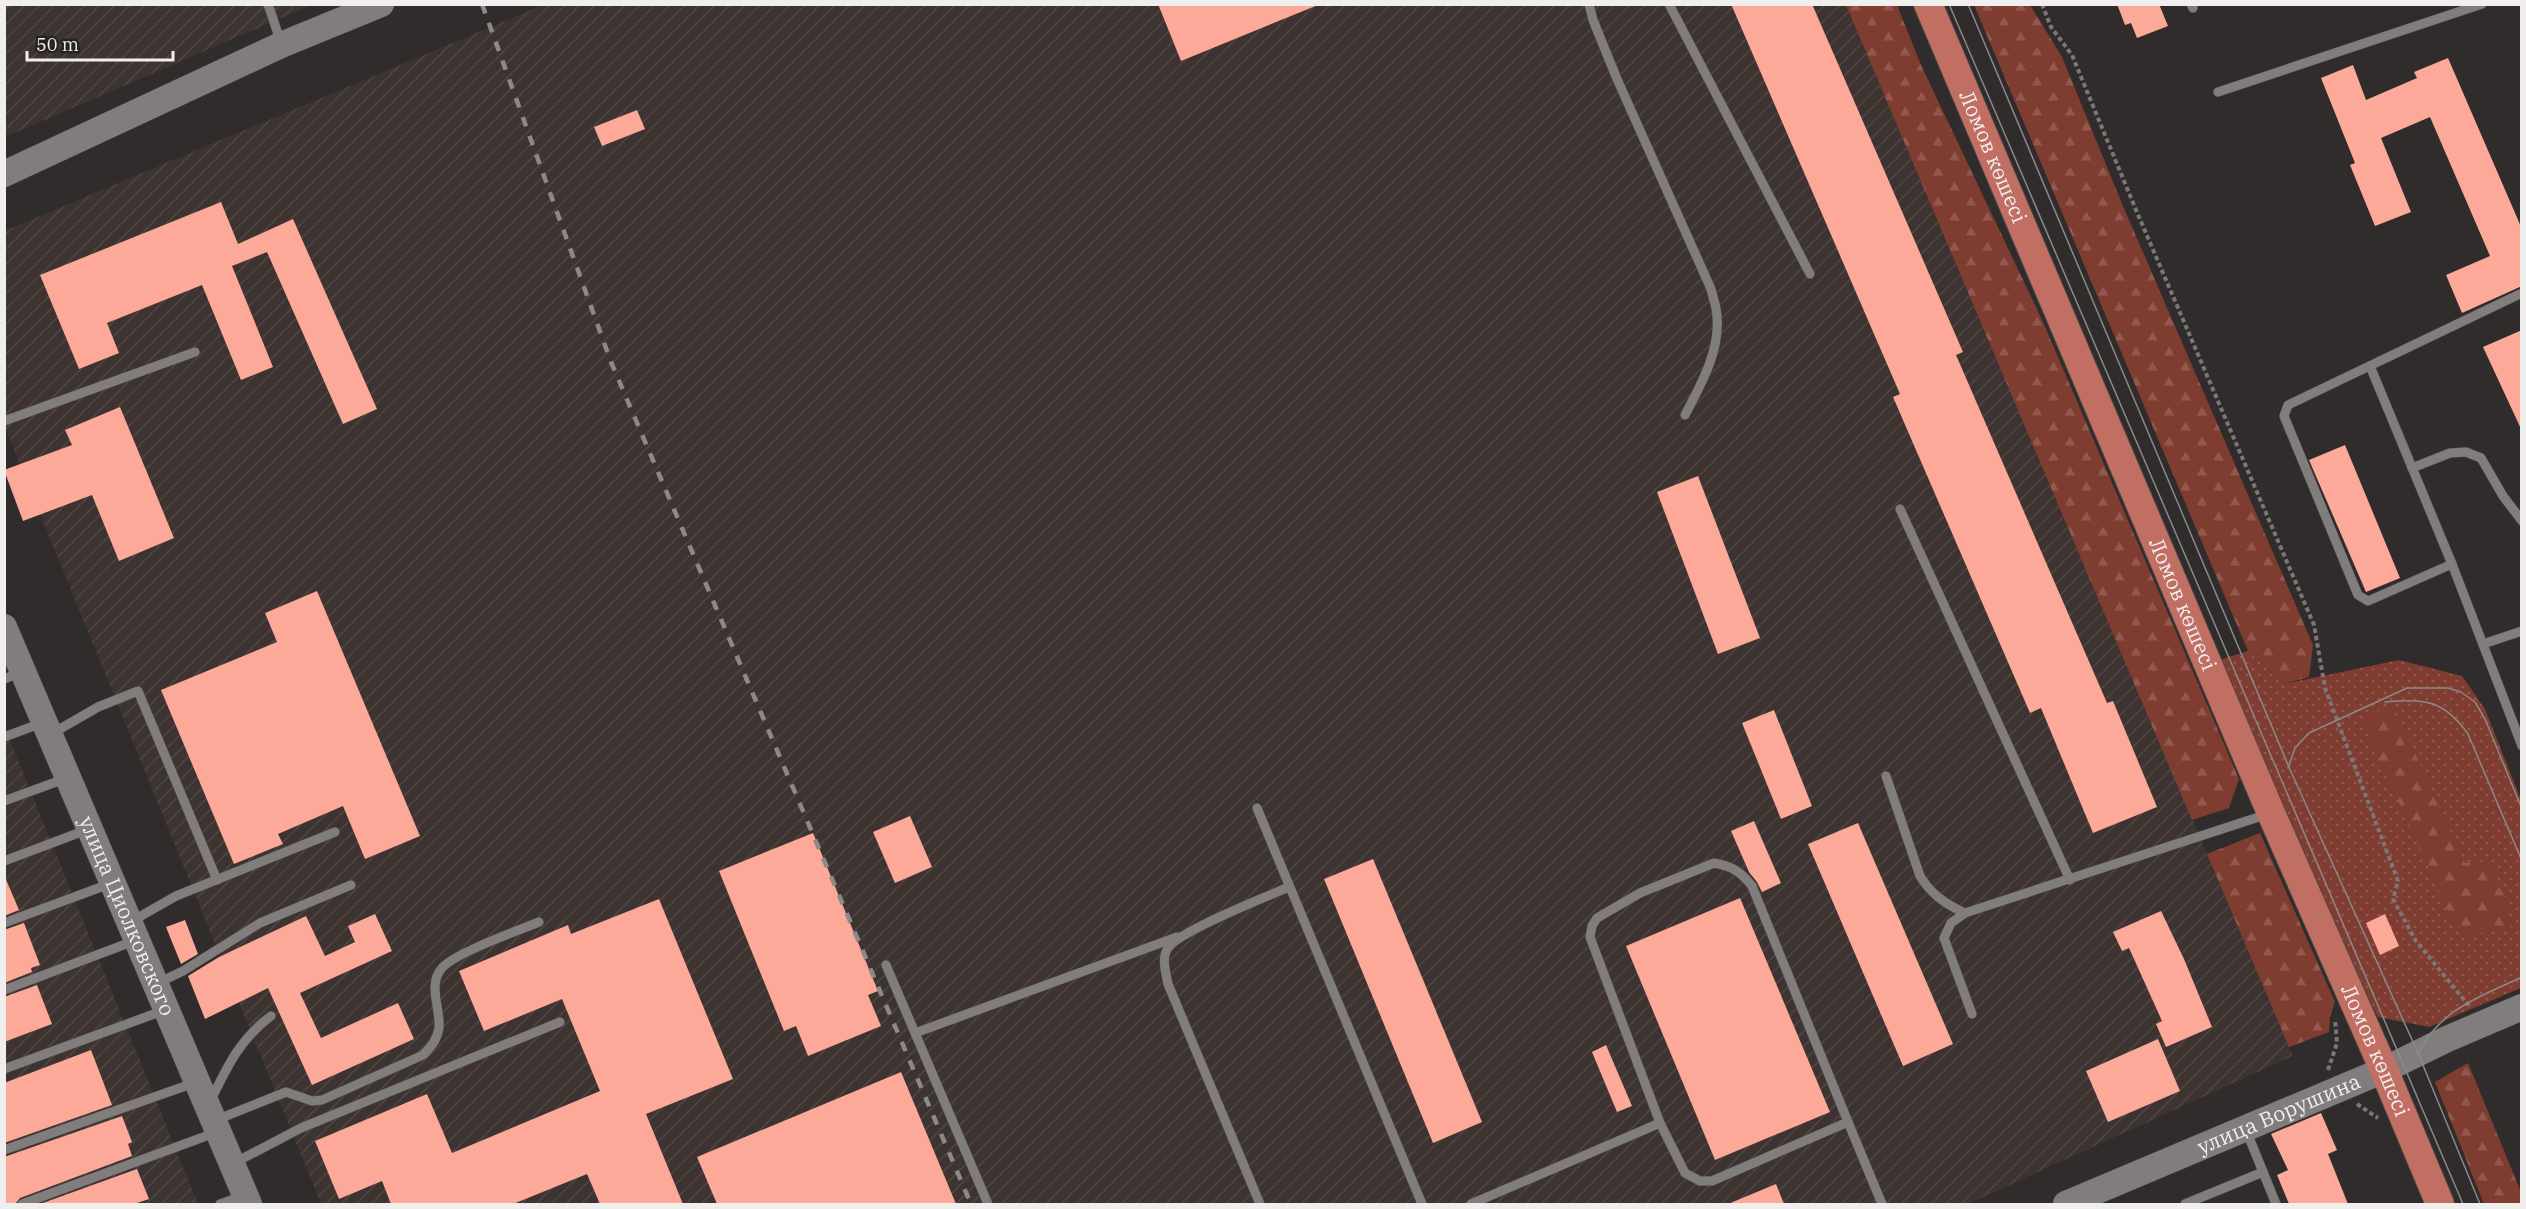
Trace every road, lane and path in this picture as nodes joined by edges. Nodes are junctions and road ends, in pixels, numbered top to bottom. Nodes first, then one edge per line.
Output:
1 (268, 4) edge
2 (381, 4) edge
3 (1589, 4) edge
4 (1669, 4) edge
5 (1928, 4) edge
6 (2043, 4) edge
7 (2482, 4) edge
8 (281, 45) junction
9 (2218, 92) dead end
10 (4, 174) edge
11 (1810, 274) dead end
12 (2522, 293) edge
13 (195, 352) dead end
14 (2370, 366) junction
15 (1685, 415) dead end
16 (4, 421) edge
17 (2412, 468) junction
18 (1900, 510) dead end
19 (2522, 521) edge
20 (2452, 564) junction
21 (4, 627) edge
22 (2522, 631) edge
23 (2483, 644) junction
24 (14, 675) edge
25 (47, 728) junction
26 (4, 737) edge
27 (2522, 746) edge
28 (1886, 776) dead end
29 (68, 777) junction
30 (4, 801) edge
31 (1257, 808) dead end
32 (2271, 813) junction
33 (90, 829) junction
34 (335, 832) dead end
35 (4, 861) edge
36 (217, 880) junction
37 (2070, 880) junction
38 (113, 883) junction
39 (351, 885) dead end
40 (1289, 887) junction
41 (1965, 913) junction
42 (538, 922) dead end
43 (4, 923) edge
44 (133, 931) junction
45 (1182, 935) junction
46 (886, 965) dead end
47 (156, 984) junction
48 (4, 990) edge
49 (2522, 1007) edge
50 (166, 1009) junction
51 (2472, 1010) dead end
52 (1972, 1014) dead end
53 (2334, 1014) dead end
54 (271, 1016) dead end
55 (560, 1022) dead end
56 (915, 1033) junction
57 (4, 1069) edge
58 (2384, 1070) junction
59 (2328, 1076) dead end
60 (197, 1082) junction
61 (2348, 1102) dead end
62 (213, 1120) junction
63 (2381, 1121) dead end
64 (1848, 1122) junction
65 (1660, 1123) junction
66 (2245, 1128) junction
67 (4, 1150) edge
68 (232, 1164) junction
69 (2263, 1172) junction
70 (247, 1200) edge
71 (22, 1204) edge
72 (220, 1204) edge
73 (988, 1204) edge
74 (1260, 1204) edge
75 (1422, 1204) edge
76 (1471, 1204) edge
77 (1882, 1204) edge
78 (2066, 1204) edge
79 (2185, 1204) edge
80 (2276, 1204) edge
81 (2440, 1204) edge

1 - 8 lane
2 - 8 street
3 - 15 lane
4 - 11 lane
5 - 32 main road, Ломов көшесі
6 - 51 path
7 - 9 lane
8 - 10 street
12 - 14 lane
13 - 16 lane
14 - 17 lane
14 - 20 lane
17 - 19 lane
17 - 20 lane
18 - 37 lane
20 - 23 lane
21 - 24 street, улица Циолковского
22 - 23 lane
23 - 27 lane
24 - 25 street, улица Циолковского
25 - 26 lane
25 - 29 street, улица Циолковского
25 - 36 lane
28 - 41 lane
29 - 30 lane
29 - 33 street, улица Циолковского
31 - 40 lane
32 - 37 lane
32 - 58 main road, Ломов көшесі
33 - 35 lane
33 - 38 street, улица Циолковского
34 - 36 lane
36 - 44 lane
37 - 41 lane
38 - 43 lane
38 - 44 street, улица Циолковского
39 - 47 lane
40 - 45 lane
40 - 75 lane
41 - 52 lane
42 - 62 lane
44 - 47 street, улица Циолковского
44 - 48 lane
45 - 56 lane
45 - 74 lane
46 - 56 lane
47 - 50 street, улица Циолковского
49 - 58 street, улица Ворушина
50 - 57 lane
50 - 60 street, улица Циолковского
53 - 59 path
54 - 62 lane
55 - 68 lane
56 - 73 lane
58 - 66 street, улица Ворушина
58 - 81 main road, Ломов көшесі
60 - 62 street, улица Циолковского
60 - 67 lane
61 - 63 path
62 - 68 street, улица Циолковского
62 - 71 lane
64 - 65 lane
64 - 65 lane
64 - 77 lane
65 - 76 lane
66 - 69 lane
66 - 78 street, улица Ворушина
68 - 70 street, улица Циолковского
69 - 79 lane
69 - 80 lane
70 - 72 lane

